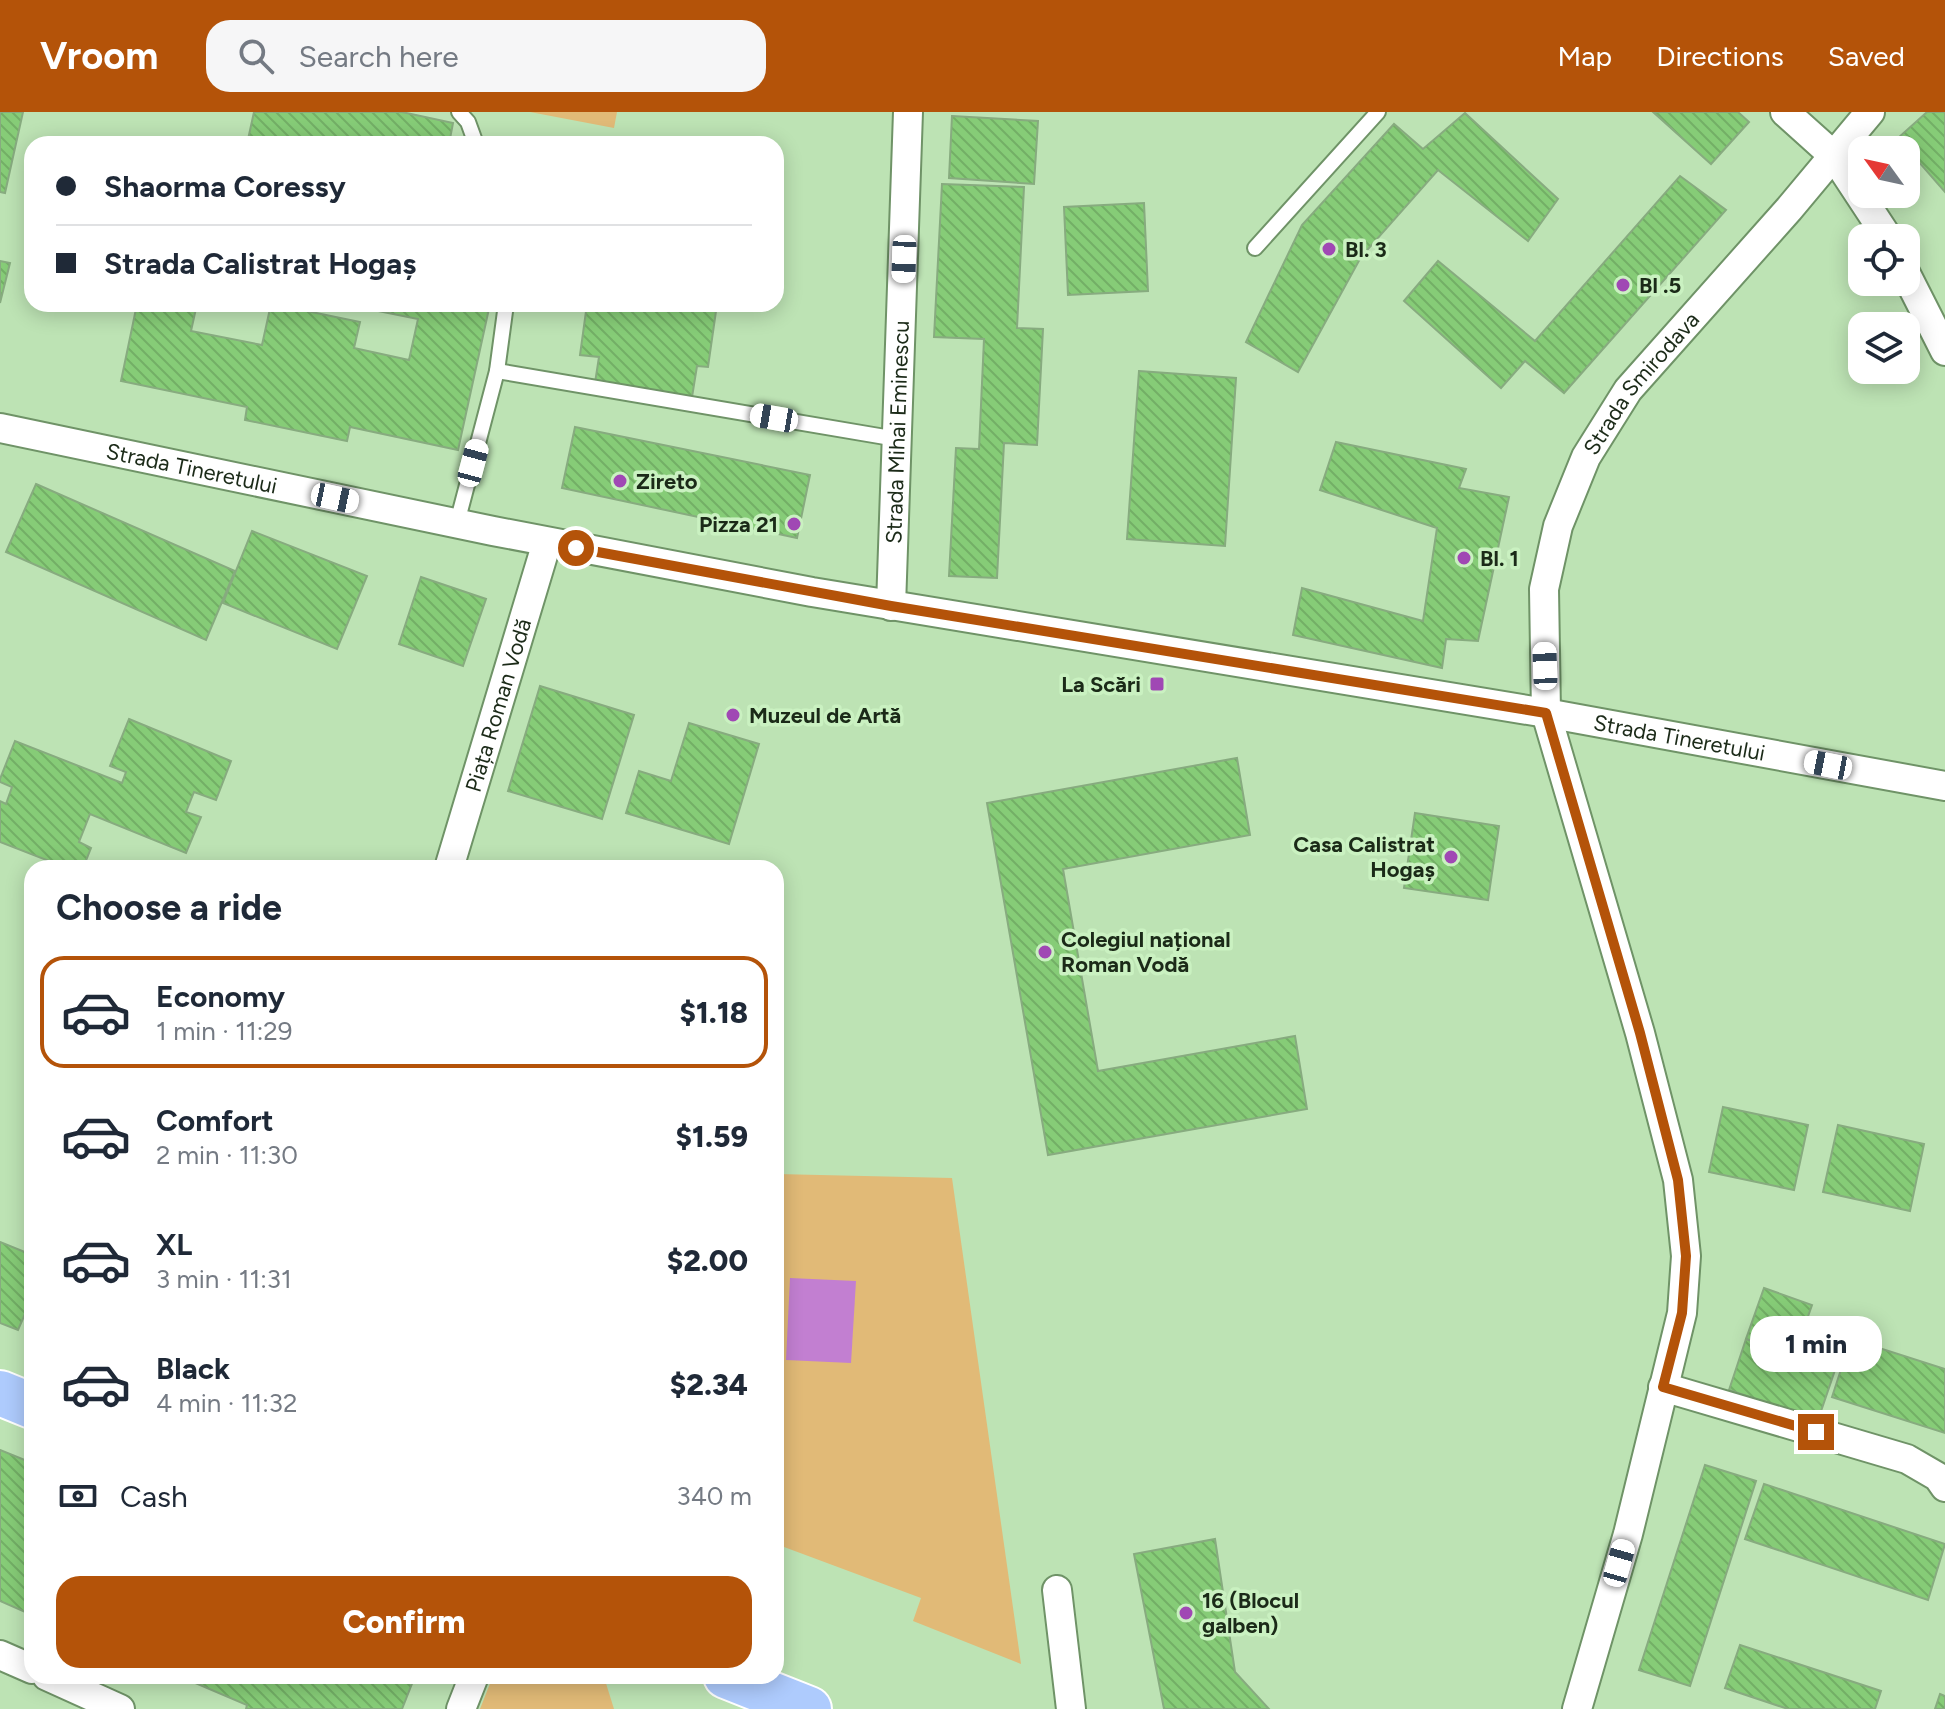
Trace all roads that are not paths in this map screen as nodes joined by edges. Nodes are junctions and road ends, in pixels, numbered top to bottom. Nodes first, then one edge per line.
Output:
1 (459, 112) edge
2 (908, 112) edge
3 (1378, 112) edge
4 (1785, 112) edge
5 (1870, 112) edge
6 (473, 136) edge
7 (1834, 156) junction
8 (1879, 224) edge
9 (1255, 248) dead end
10 (1917, 296) edge
11 (505, 312) edge
12 (1945, 351) edge
13 (497, 371) junction
14 (0, 428) edge
15 (897, 439) junction
16 (457, 523) junction
17 (547, 542) junction
18 (891, 606) junction
19 (1546, 713) junction
20 (1945, 786) edge
21 (451, 860) edge
22 (1663, 1387) junction
23 (0, 1393) edge
24 (24, 1403) edge
25 (1945, 1487) edge
26 (1057, 1590) dead end
27 (0, 1655) edge
28 (24, 1666) edge
29 (65, 1684) edge
30 (471, 1684) edge
31 (746, 1684) edge
32 (120, 1709) edge
33 (461, 1709) edge
34 (809, 1709) edge
35 (1071, 1709) edge
36 (1577, 1709) edge

1 - 6 lane
2 - 15 street, Strada Mihai Eminescu
3 - 9 lane
4 - 7 street
5 - 7 street, Strada Smirodava
7 - 8 street
7 - 19 street, Strada Smirodava
10 - 12 street
11 - 13 lane
13 - 15 lane
13 - 16 lane
14 - 16 street, Strada Tineretului
15 - 18 street, Strada Mihai Eminescu
16 - 17 street, Strada Tineretului
17 - 18 street, Strada Tineretului
17 - 21 street, Piața Roman Vodă
18 - 19 street, Strada Tineretului
19 - 20 street, Strada Tineretului
19 - 22 street, Strada Smirodava
22 - 25 street
22 - 36 street, Strada Smirodava
23 - 24 main road
26 - 35 street
27 - 28 street
29 - 32 street
30 - 33 street
31 - 34 main road

